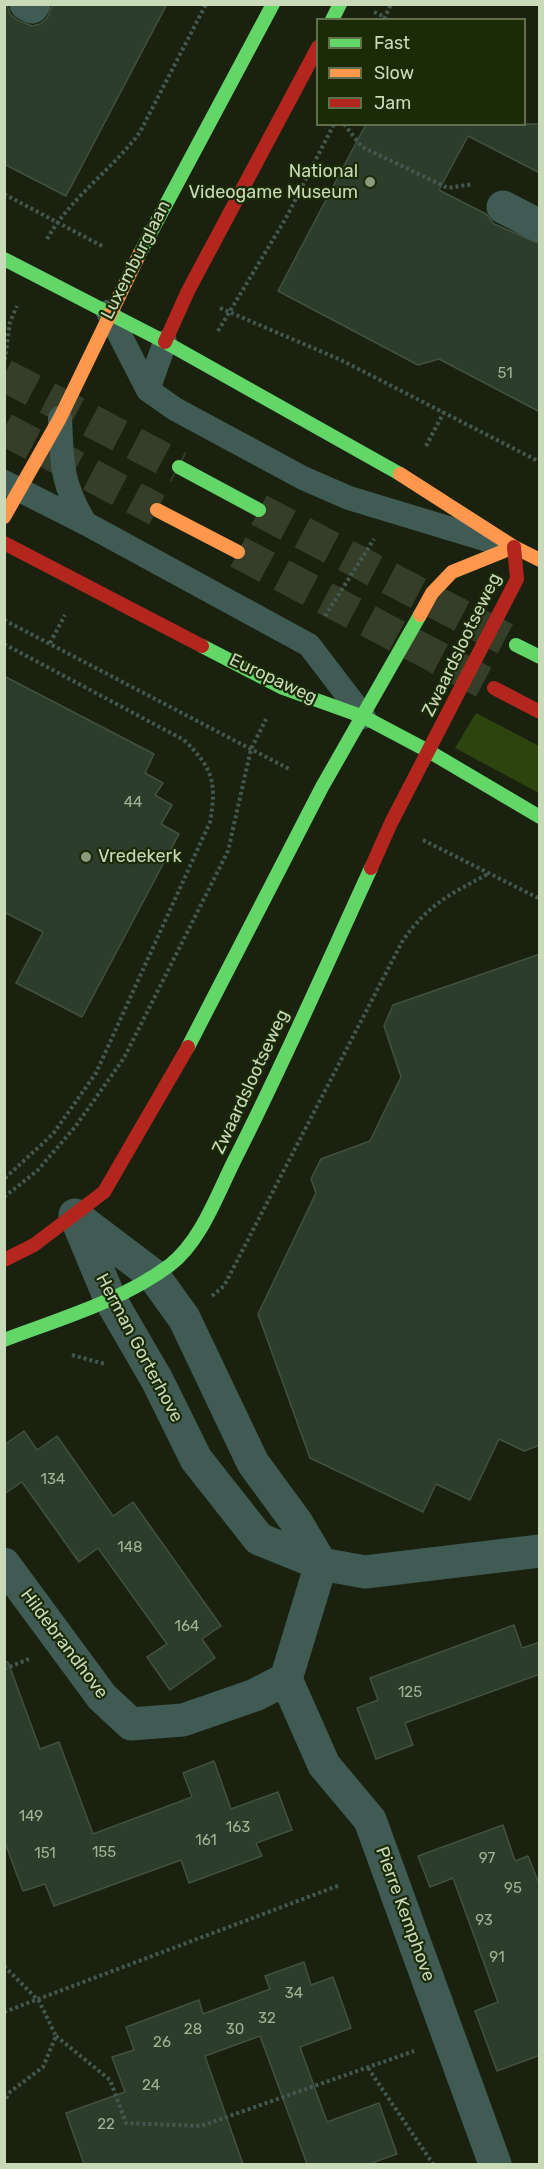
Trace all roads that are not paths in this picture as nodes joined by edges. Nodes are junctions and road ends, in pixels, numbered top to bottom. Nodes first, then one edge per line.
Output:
1 (26, 4) edge
2 (34, 4) edge
3 (273, 4) edge
4 (340, 4) edge
5 (333, 18) edge
6 (316, 51) edge
7 (503, 207) dead end
8 (540, 226) edge
9 (4, 259) edge
10 (108, 312) junction
11 (165, 342) junction
12 (148, 390) junction
13 (60, 418) junction
14 (179, 467) tunnel mouth
15 (12, 486) edge
16 (157, 510) tunnel mouth
17 (259, 510) tunnel mouth
18 (4, 517) edge
19 (85, 523) junction
20 (4, 543) edge
21 (513, 547) junction
22 (238, 552) tunnel mouth
23 (540, 560) edge
24 (516, 645) tunnel mouth
25 (540, 657) edge
26 (494, 688) tunnel mouth
27 (540, 712) edge
28 (364, 717) junction
29 (430, 752) junction
30 (540, 817) edge
31 (75, 1215) junction
32 (4, 1260) edge
33 (153, 1275) junction
34 (110, 1299) junction
35 (4, 1340) edge
36 (540, 1551) edge
37 (4, 1563) edge
38 (321, 1564) junction
39 (286, 1678) junction
40 (495, 2164) edge

1 - 2 street
3 - 10 main road, Luxemburglaan
4 - 5 main road
6 - 11 main road
7 - 8 street
9 - 10 main road
10 - 11 main road
10 - 12 lane
10 - 13 main road, Luxemburglaan
11 - 12 lane
11 - 21 main road
12 - 21 lane
13 - 15 main road, Luxemburglaan
13 - 19 lane
14 - 17 main road
15 - 18 main road, Luxemburglaan
15 - 19 lane
16 - 22 main road
19 - 28 lane
20 - 28 main road, Europaweg
21 - 23 main road
21 - 28 main road, Zwaardslootseweg
21 - 29 main road, Zwaardslootseweg
24 - 25 main road
26 - 27 main road
28 - 29 main road, Europaweg
28 - 31 main road, Zwaardslootseweg
29 - 30 main road, Europaweg
29 - 33 main road, Zwaardslootseweg
31 - 32 main road, Zwaardslootseweg
31 - 33 street, Herman Gorterhove
31 - 34 street, Herman Gorterhove
33 - 34 main road, Zwaardslootseweg
33 - 38 street, Herman Gorterhove
34 - 35 main road, Zwaardslootseweg
34 - 38 street, Herman Gorterhove
36 - 38 street, Herman Gorterhove
37 - 39 street, Hildebrandhove
38 - 39 street
39 - 40 street, Pierre Kemphove

